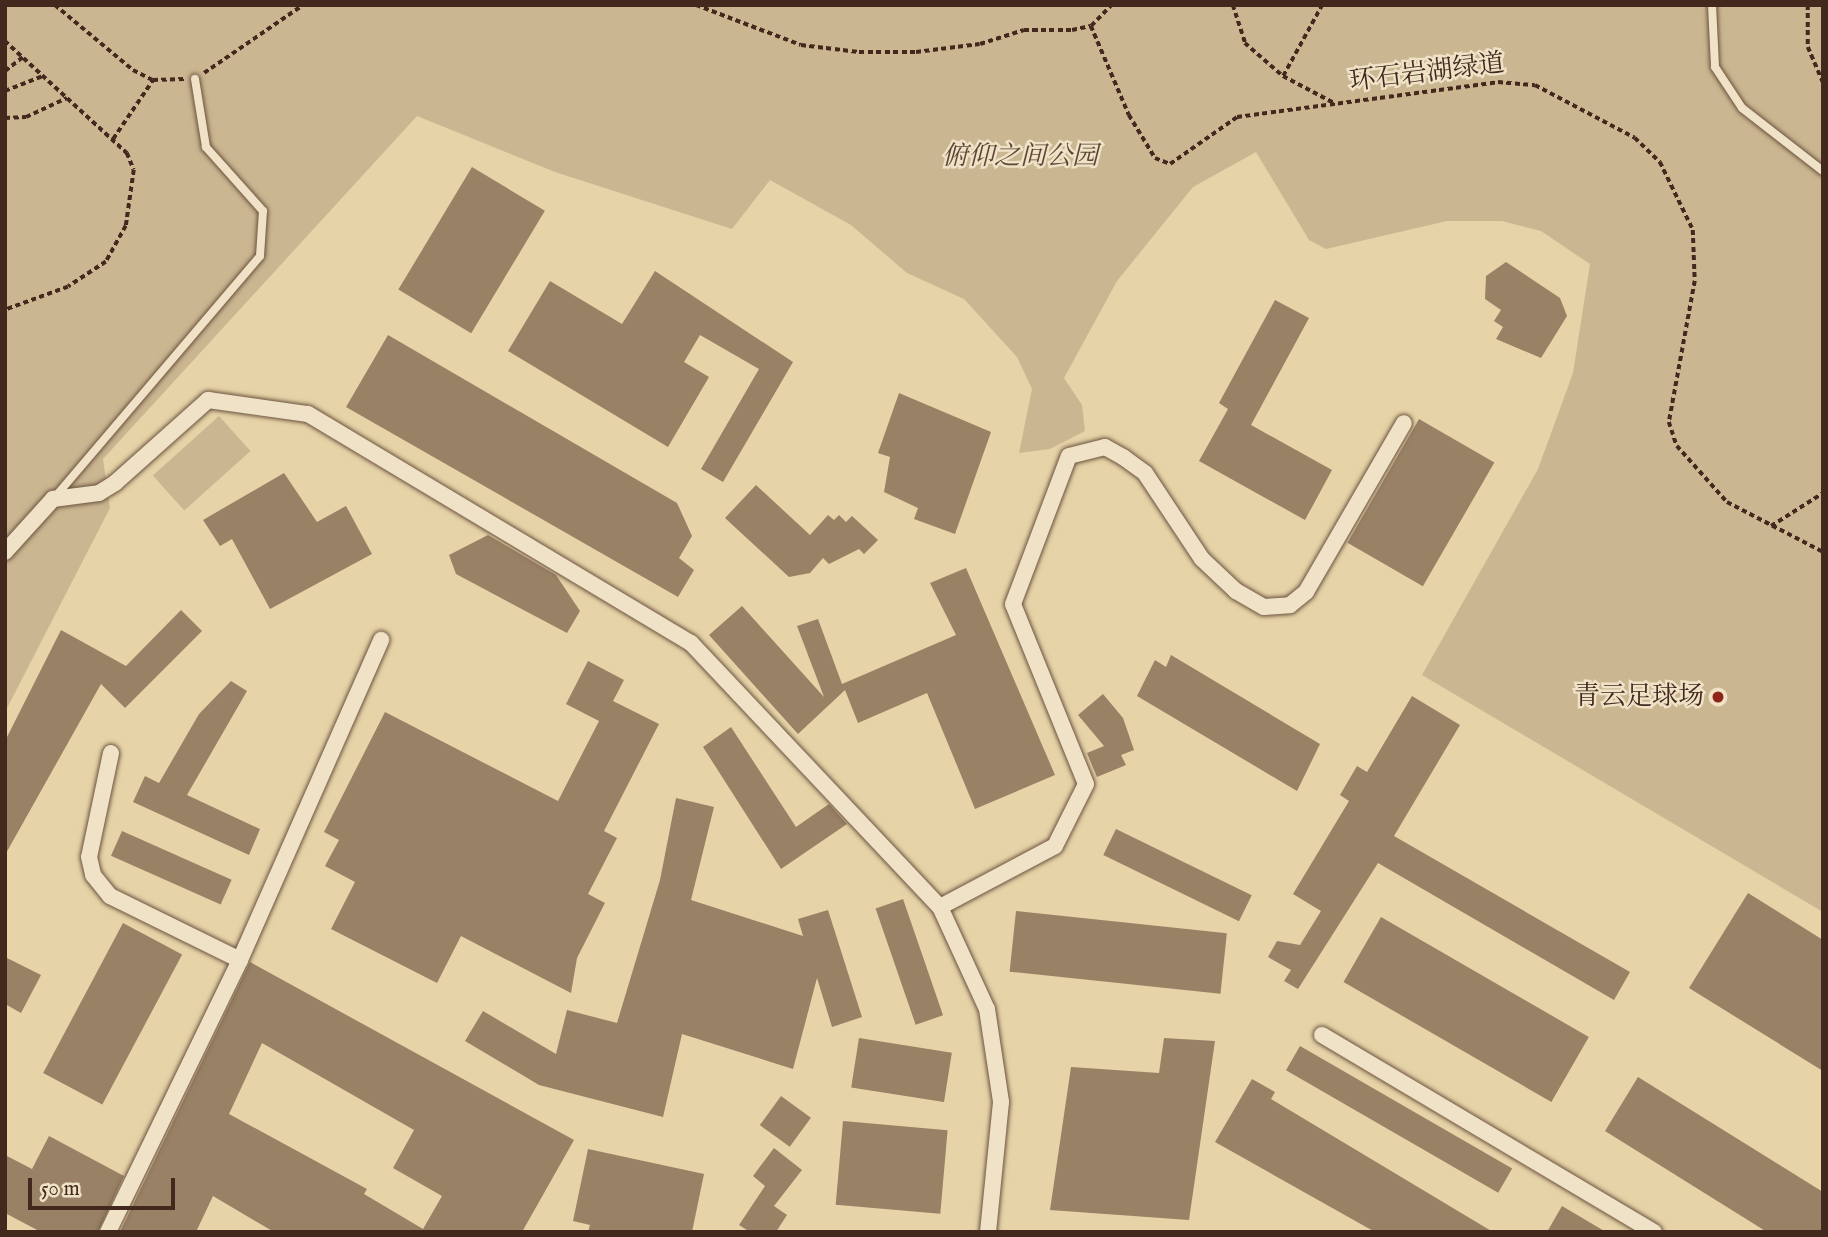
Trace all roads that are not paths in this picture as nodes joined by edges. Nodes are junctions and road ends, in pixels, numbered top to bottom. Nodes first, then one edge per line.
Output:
1 (1712, 5) edge
2 (195, 79) road end
3 (1823, 171) edge
4 (1404, 423) dead end
5 (54, 499) junction
6 (5, 552) edge
7 (381, 640) dead end
8 (111, 753) dead end
9 (940, 907) junction
10 (240, 960) junction
11 (1322, 1035) dead end
12 (108, 1232) edge
13 (988, 1232) edge
14 (1654, 1232) edge

1 - 3 lane
2 - 5 lane
4 - 9 street
5 - 6 street
5 - 9 street
7 - 10 street
8 - 10 street
9 - 13 street
10 - 12 street
11 - 14 street

